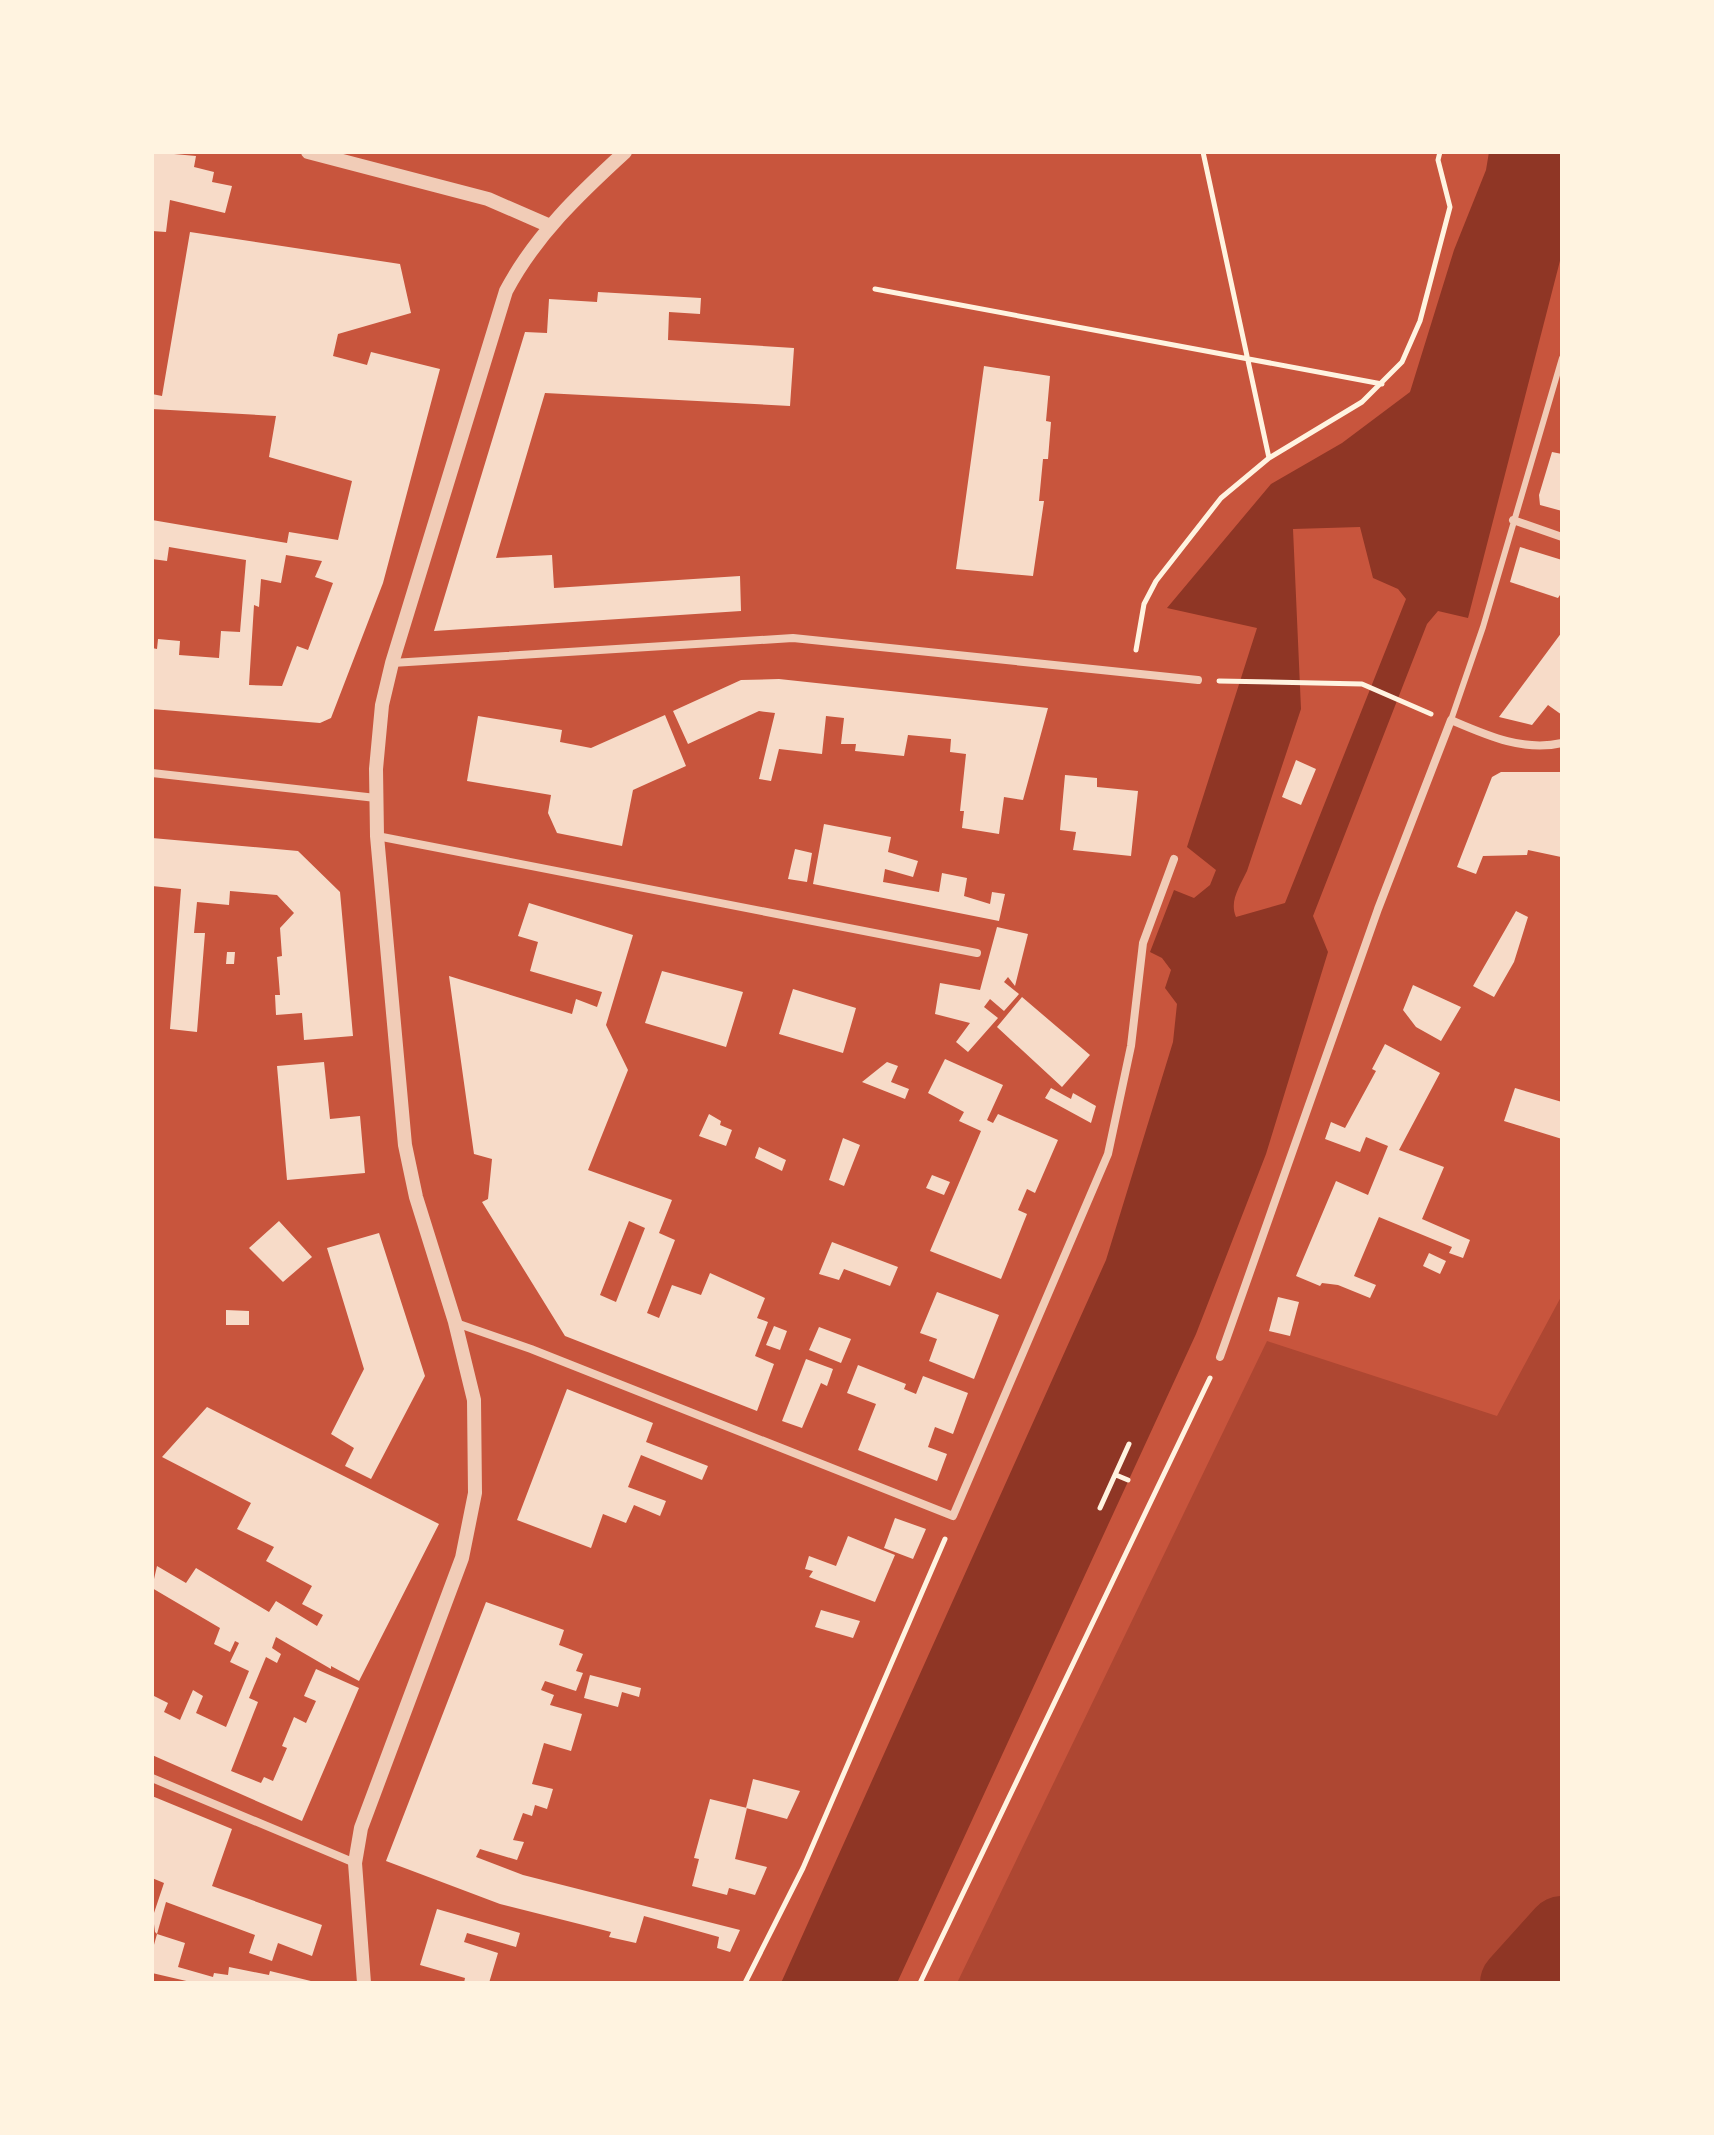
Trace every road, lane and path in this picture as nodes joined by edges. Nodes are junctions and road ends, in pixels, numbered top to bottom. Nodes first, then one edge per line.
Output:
1 (308, 152) edge
2 (625, 152) edge
3 (1203, 152) edge
4 (1440, 152) edge
5 (550, 226) junction
6 (875, 289) dead end
7 (1562, 358) edge
8 (1247, 359) junction
9 (1383, 384) junction
10 (1269, 458) junction
11 (1513, 520) junction
12 (1562, 537) edge
13 (392, 663) junction
14 (1131, 674) junction
15 (1198, 680) dead end
16 (1236, 682) dead end
17 (1409, 704) dead end
18 (1451, 720) junction
19 (1562, 743) edge
20 (152, 773) edge
21 (376, 798) junction
22 (377, 836) junction
23 (1174, 859) dead end
24 (977, 953) dead end
25 (455, 1322) junction
26 (1220, 1357) joint
27 (1129, 1444) dead end
28 (1116, 1475) junction
29 (1128, 1480) dead end
30 (1100, 1508) dead end
31 (953, 1516) junction
32 (152, 1778) edge
33 (355, 1863) junction
34 (364, 1983) edge
35 (745, 1983) edge
36 (920, 1983) edge

1 - 5 street
2 - 5 street
3 - 8 path
4 - 9 path
5 - 13 street
6 - 8 path
7 - 11 lane
8 - 9 path
8 - 10 path
9 - 10 path
10 - 14 path
11 - 12 street
11 - 18 lane
13 - 14 street
13 - 21 street
14 - 15 street
16 - 17 path
18 - 19 street
18 - 26 street
20 - 21 street
21 - 22 street
22 - 24 street
22 - 25 street
23 - 31 street
25 - 31 street
25 - 33 street
26 - 36 path
27 - 28 path
28 - 29 path
28 - 30 path
31 - 35 path
32 - 33 street
33 - 34 street

